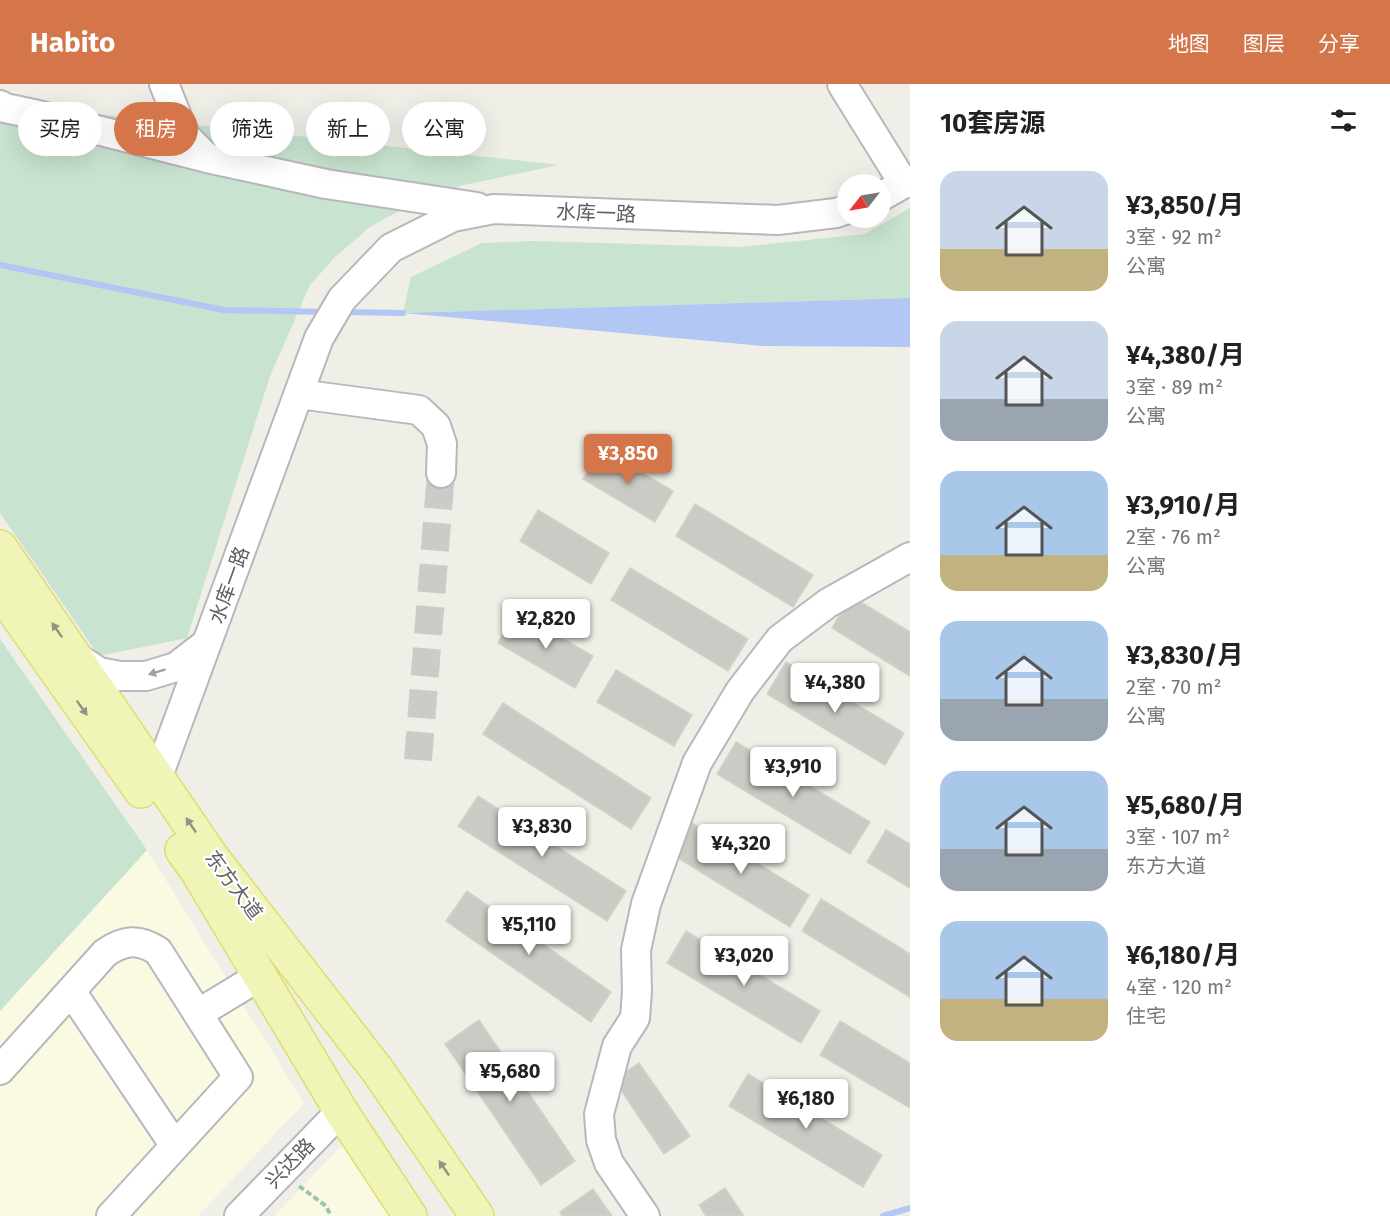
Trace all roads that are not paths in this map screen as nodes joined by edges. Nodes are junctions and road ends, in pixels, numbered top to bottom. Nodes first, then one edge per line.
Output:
1 (164, 84) edge
2 (842, 84) edge
3 (0, 105) edge
4 (207, 158) junction
5 (898, 187) edge
6 (494, 209) junction
7 (837, 213) edge
8 (299, 394) junction
9 (441, 473) tunnel mouth
10 (0, 547) edge
11 (910, 557) edge
12 (0, 591) edge
13 (207, 643) junction
14 (76, 657) junction
15 (158, 776) junction
16 (205, 864) junction
17 (260, 976) junction
18 (71, 991) junction
19 (199, 1014) junction
20 (0, 1070) edge
21 (341, 1111) junction
22 (175, 1146) junction
23 (111, 1216) edge
24 (239, 1216) edge
25 (410, 1216) edge
26 (432, 1216) edge
27 (451, 1216) edge
28 (477, 1216) edge
29 (645, 1216) edge

1 - 4 street
2 - 5 street
3 - 4 street
4 - 6 street
6 - 7 street, 水库一路
6 - 8 street, 水库一路
8 - 9 street
8 - 13 street, 水库一路
14 -> 10 main road, 东方大道
11 - 29 street
12 -> 16 main road, 东方大道
13 -> 14 street
13 - 15 street, 水库一路
14 - 15 main road, 东方大道
16 -> 15 main road, 东方大道
16 - 17 main road, 东方大道
16 - 26 main road
16 - 27 main road
28 -> 16 main road, 东方大道
17 - 19 street
17 - 21 main road, 东方大道
18 - 19 street
18 - 20 street
18 - 22 street
19 - 22 street
21 - 24 street, 兴达路
21 - 25 main road, 东方大道
22 - 23 street

